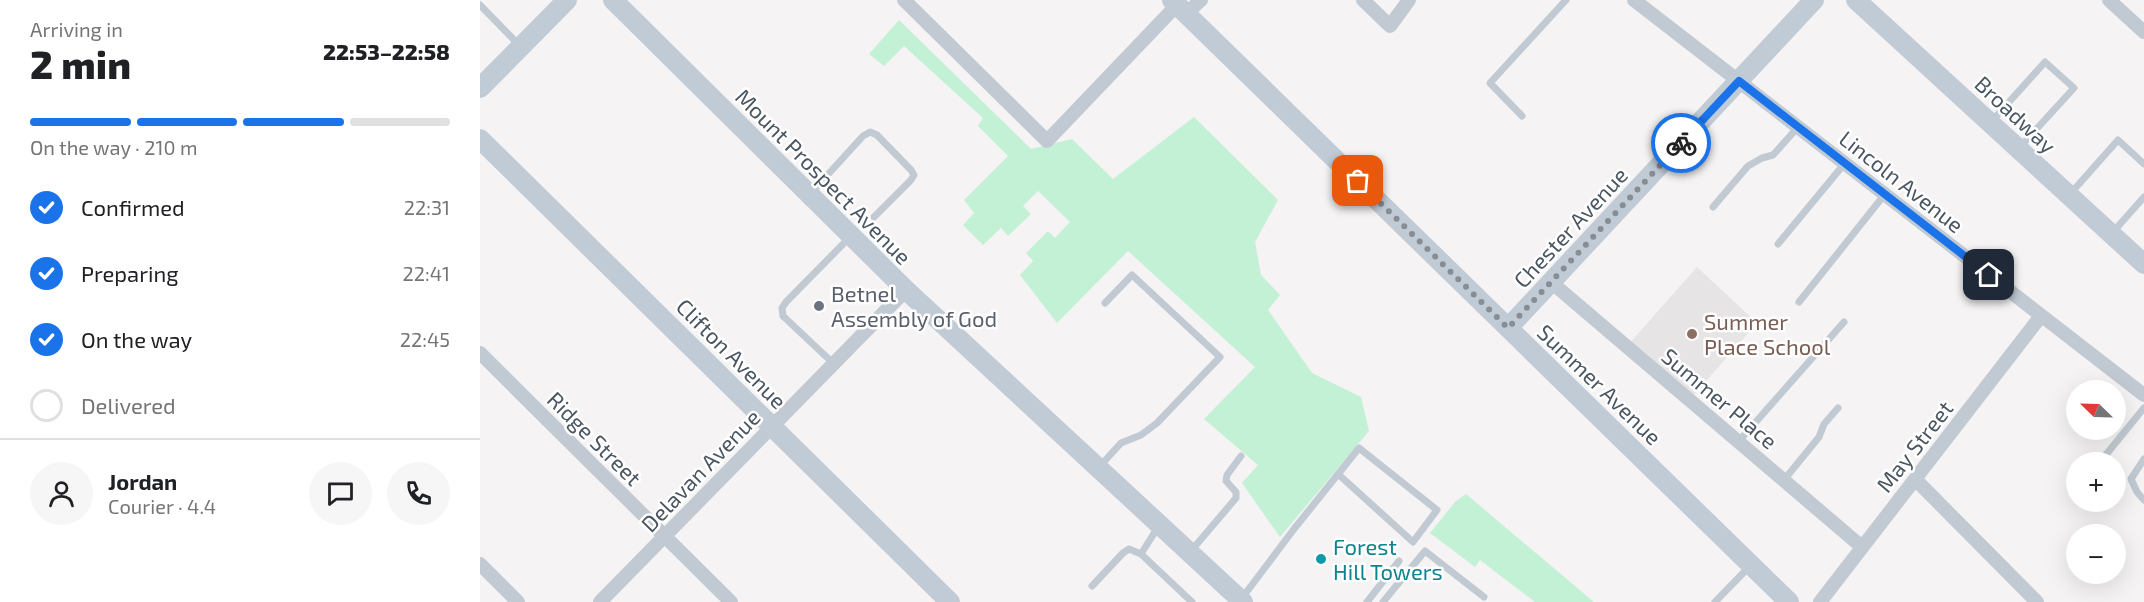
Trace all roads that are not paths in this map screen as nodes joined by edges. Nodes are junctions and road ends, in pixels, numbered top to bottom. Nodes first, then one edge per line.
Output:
1 (483, 0) edge
2 (567, 0) edge
3 (613, 0) edge
4 (904, 0) edge
5 (1201, 0) edge
6 (1408, 0) edge
7 (1566, 0) edge
8 (1634, 0) edge
9 (1814, 0) edge
10 (1856, 0) edge
11 (2109, 0) edge
12 (1370, 2) edge
13 (480, 4) edge
14 (1178, 7) edge
15 (2144, 32) edge
16 (521, 47) junction
17 (1739, 81) junction
18 (480, 88) edge
19 (1522, 116) dead end
20 (1990, 123) junction
21 (1798, 127) junction
22 (480, 139) edge
23 (2018, 149) junction
24 (1845, 164) junction
25 (2144, 164) edge
26 (1885, 194) junction
27 (809, 195) junction
28 (2069, 196) junction
29 (2144, 197) edge
30 (1713, 207) dead end
31 (874, 217) dead end
32 (2111, 234) junction
33 (851, 236) junction
34 (1778, 244) dead end
35 (2144, 264) edge
36 (1551, 282) junction
37 (906, 290) junction
38 (1799, 302) dead end
39 (1105, 303) dead end
40 (2041, 316) junction
41 (1844, 322) dead end
42 (1508, 328) junction
43 (480, 353) edge
44 (834, 364) junction
45 (2144, 395) edge
46 (1838, 408) dead end
47 (2144, 408) edge
48 (772, 427) junction
49 (1739, 441) junction
50 (2108, 452) edge
51 (1241, 456) dead end
52 (2144, 459) edge
53 (1098, 468) junction
54 (1338, 474) junction
55 (1915, 479) junction
56 (1784, 480) junction
57 (2144, 500) edge
58 (1160, 525) junction
59 (664, 537) junction
60 (1863, 547) junction
61 (1190, 553) junction
62 (1141, 554) junction
63 (1399, 561) dead end
64 (480, 564) edge
65 (1751, 565) junction
66 (1092, 586) dead end
67 (1484, 597) dead end
68 (1784, 600) edge
69 (1241, 601) edge
70 (518, 602) edge
71 (600, 602) edge
72 (731, 602) edge
73 (950, 602) edge
74 (1192, 602) edge
75 (1367, 602) edge
76 (1383, 602) edge
77 (1715, 602) edge
78 (1820, 602) edge
79 (2037, 602) edge

1 - 13 lane
2 - 16 street
3 - 27 street, Mount Prospect Avenue
4 - 14 street
5 - 14 street
6 - 12 street
7 - 19 lane
8 - 17 street, Lincoln Avenue
9 - 17 street, Chester Avenue
10 - 20 street, Broadway
11 - 15 street
13 - 16 lane
14 - 42 street, Summer Avenue
16 - 18 street
17 - 21 street, Lincoln Avenue
17 - 36 street, Chester Avenue
20 - 23 street, Broadway
20 - 23 lane
21 - 24 street, Lincoln Avenue
21 - 30 lane
22 - 48 street, Clifton Avenue
23 - 28 street, Broadway
24 - 26 street, Lincoln Avenue
24 - 34 lane
25 - 28 lane
26 - 38 lane
26 - 40 street, Lincoln Avenue
27 - 31 lane
27 - 33 street, Mount Prospect Avenue
28 - 32 street, Broadway
29 - 32 lane
32 - 35 street, Broadway
33 - 37 street, Mount Prospect Avenue
33 - 44 lane
36 - 42 street, Chester Avenue
36 - 49 street, Summer Place
37 - 44 street, Delavan Avenue
37 - 53 street, Mount Prospect Avenue
39 - 53 lane
40 - 45 street, Lincoln Avenue
40 - 55 street, May Street
41 - 49 lane
42 - 65 street, Summer Avenue
43 - 59 street, Ridge Street
44 - 48 street, Delavan Avenue
46 - 56 lane
47 - 50 lane
48 - 59 street, Delavan Avenue
48 - 73 street, Clifton Avenue
49 - 56 street, Summer Place
51 - 61 lane
52 - 57 lane
53 - 58 street, Mount Prospect Avenue
54 - 54 lane
54 - 69 lane
55 - 60 street, May Street
55 - 79 street
56 - 60 street, Summer Place
58 - 61 street, Mount Prospect Avenue
58 - 62 lane
59 - 71 street, Delavan Avenue
59 - 72 street, Ridge Street
60 - 78 street, May Street
61 - 69 street, Mount Prospect Avenue
62 - 66 lane
62 - 74 lane
63 - 75 lane
64 - 70 street
65 - 68 street, Summer Avenue
65 - 77 lane
67 - 76 lane

